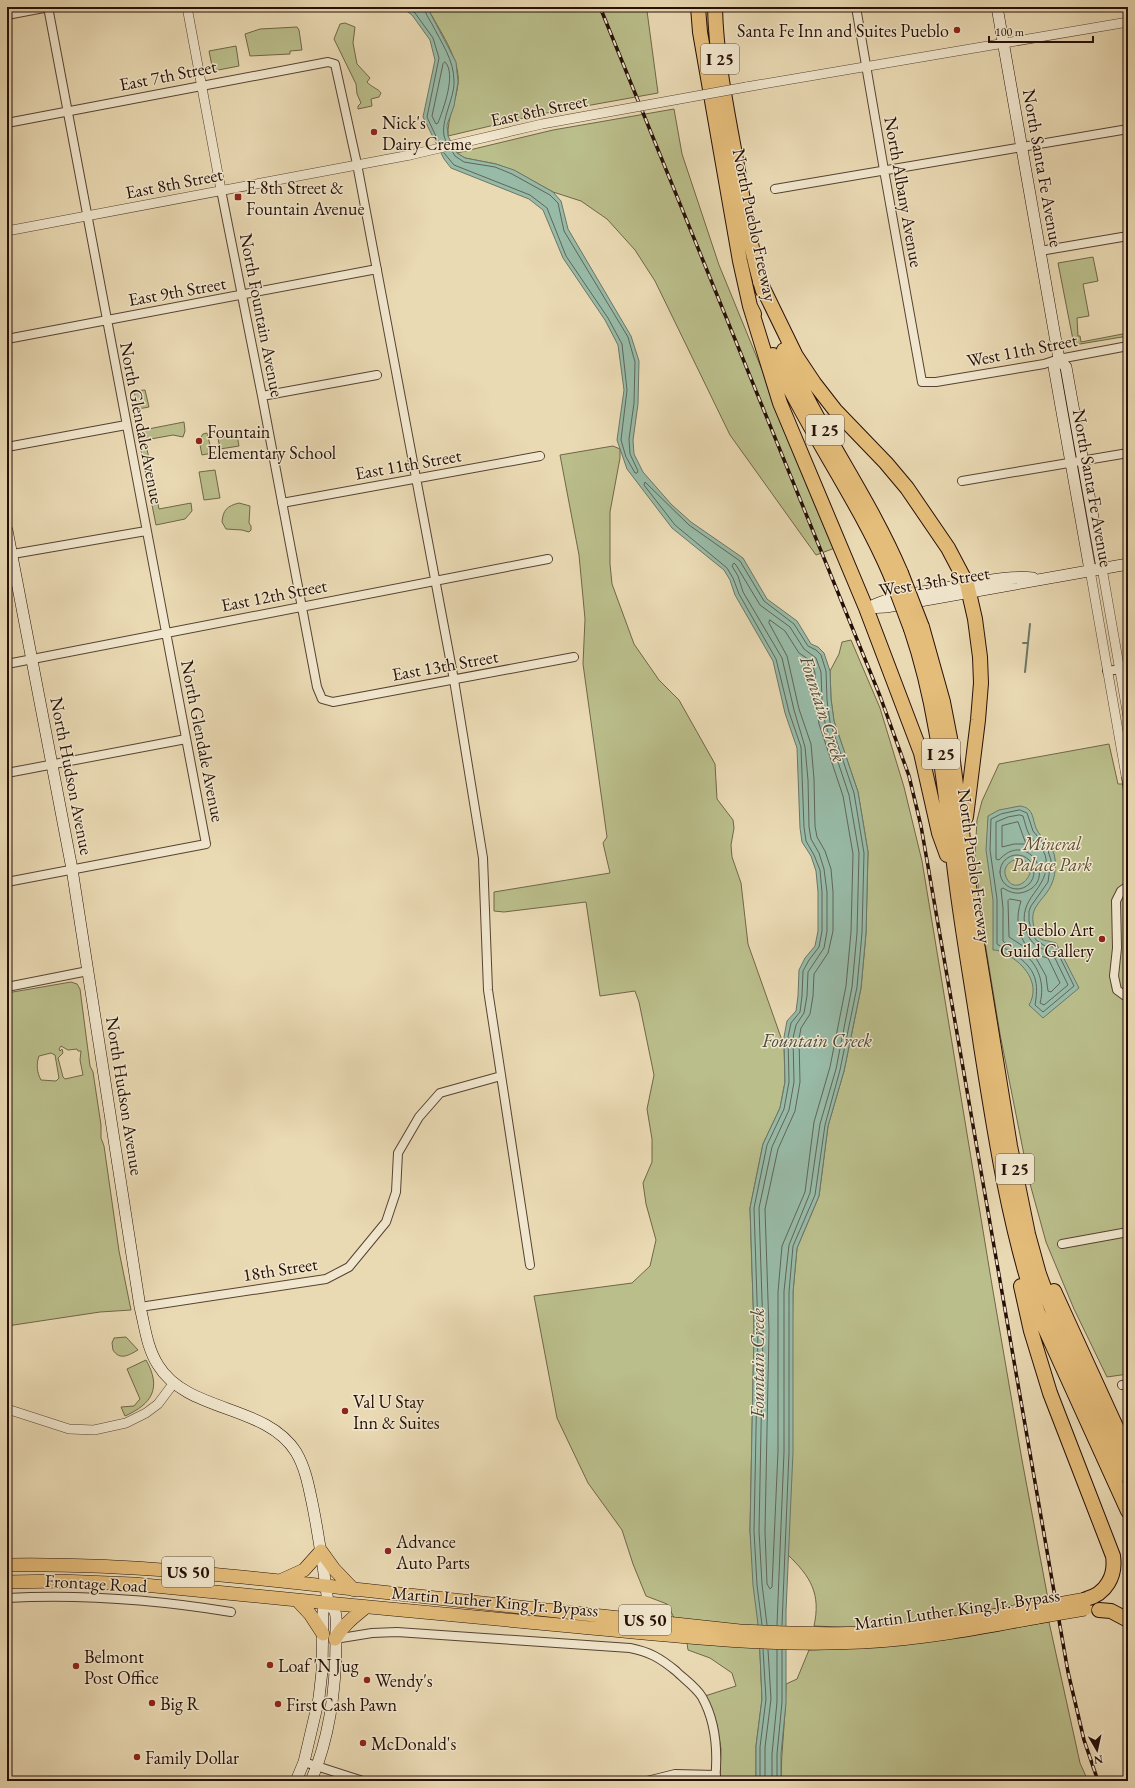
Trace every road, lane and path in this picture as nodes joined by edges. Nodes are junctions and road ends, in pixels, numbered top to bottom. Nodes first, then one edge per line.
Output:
1 (48, 7) edge
2 (187, 7) edge
3 (698, 7) edge
4 (715, 7) edge
5 (856, 7) edge
6 (997, 7) edge
7 (7, 15) edge
8 (1128, 22) edge
9 (1004, 43) junction
10 (866, 66) junction
11 (202, 85) junction
12 (68, 111) junction
13 (7, 123) edge
14 (1128, 129) edge
15 (1022, 147) junction
16 (357, 164) junction
17 (884, 170) junction
18 (775, 189) dead end
19 (221, 190) junction
20 (87, 216) junction
21 (7, 231) edge
22 (1128, 236) edge
23 (1040, 251) junction
24 (377, 269) junction
25 (760, 282) junction
26 (242, 296) junction
27 (750, 306) junction
28 (107, 320) junction
29 (7, 339) edge
30 (1128, 346) edge
31 (1060, 359) junction
32 (377, 375) dead end
33 (922, 382) joint
34 (262, 396) junction
35 (126, 425) junction
36 (7, 447) edge
37 (1128, 453) edge
38 (540, 456) dead end
39 (1084, 460) junction
40 (1072, 462) junction
41 (416, 478) junction
42 (962, 481) dead end
43 (282, 503) junction
44 (7, 530) edge
45 (146, 531) junction
46 (9, 555) edge
47 (548, 559) dead end
48 (1128, 564) edge
49 (1102, 568) junction
50 (1090, 570) junction
51 (896, 575) junction
52 (434, 581) junction
53 (969, 588) junction
54 (302, 606) junction
55 (866, 608) junction
56 (916, 628) junction
57 (167, 634) junction
58 (574, 657) dead end
59 (32, 659) junction
60 (7, 664) edge
61 (1124, 668) edge
62 (1107, 671) junction
63 (454, 680) junction
64 (322, 700) joint
65 (1128, 717) edge
66 (186, 739) junction
67 (52, 764) junction
68 (7, 773) edge
69 (1127, 775) edge
70 (1128, 790) edge
71 (964, 842) junction
72 (72, 869) junction
73 (7, 882) edge
74 (956, 882) junction
75 (1128, 886) edge
76 (88, 971) junction
77 (7, 988) edge
78 (1127, 998) edge
79 (501, 1076) junction
80 (1013, 1224) junction
81 (1128, 1232) edge
82 (1028, 1234) junction
83 (1062, 1244) dead end
84 (530, 1265) dead end
85 (140, 1307) junction
86 (173, 1384) junction
87 (7, 1409) edge
88 (1128, 1453) edge
89 (1128, 1478) edge
90 (1128, 1511) edge
91 (321, 1551) junction
92 (7, 1565) edge
93 (281, 1581) junction
94 (7, 1582) edge
95 (326, 1586) junction
96 (354, 1590) junction
97 (7, 1598) edge
98 (297, 1600) junction
99 (328, 1602) junction
100 (1090, 1606) junction
101 (366, 1607) junction
102 (230, 1612) dead end
103 (1128, 1620) edge
104 (323, 1634) junction
105 (740, 1636) junction
106 (336, 1639) junction
107 (304, 1762) junction
108 (317, 1766) junction
109 (715, 1778) edge
110 (296, 1781) edge
111 (311, 1781) edge
112 (362, 1781) edge
113 (647, 1781) edge

1 - 7 street
1 - 12 street, North Glendale Avenue
2 - 11 street, North Fountain Avenue
3 - 27 highway, North Pueblo Freeway / I 25
4 - 25 highway, North Pueblo Freeway / I 25
5 - 10 street, North Albany Avenue
6 - 9 main road, North Santa Fe Avenue
8 - 9 street, East 8th Street
9 - 10 street, East 8th Street
9 - 15 main road, North Santa Fe Avenue
10 - 16 street, East 8th Street, bridge
10 - 17 street, North Albany Avenue
11 - 12 street, East 7th Street
11 - 16 street, East 7th Street
11 - 19 street, North Fountain Avenue
12 - 13 street, East 7th Street
12 - 20 street, North Glendale Avenue
14 - 15 street
15 - 17 street
15 - 23 main road, North Santa Fe Avenue
16 - 19 street, East 8th Street
16 - 24 street
17 - 18 street
17 - 33 street, North Albany Avenue
19 - 20 street, East 8th Street
19 - 26 street, North Fountain Avenue
20 - 21 street, East 8th Street
20 - 28 street, North Glendale Avenue
22 - 23 street
23 - 31 main road, North Santa Fe Avenue
24 - 26 street, East 9th Street
24 - 41 street
25 - 51 highway, North Pueblo Freeway / I 25
25 - 53 highway
26 - 28 street, East 9th Street
26 - 34 street, North Fountain Avenue
27 - 51 highway, North Pueblo Freeway / I 25
27 - 55 highway
28 - 29 street, East 9th Street
28 - 35 street, North Glendale Avenue
30 - 31 street, West 11th Street
31 - 33 street, West 11th Street
31 - 39 main road, North Santa Fe Avenue
31 - 40 main road, North Santa Fe Avenue
32 - 34 street
34 - 43 street, North Fountain Avenue
35 - 36 street
35 - 45 street, North Glendale Avenue
37 - 39 street
38 - 41 street, East 11th Street
39 - 40 street
39 - 49 main road, North Santa Fe Avenue
40 - 42 street
40 - 50 main road, North Santa Fe Avenue
41 - 43 street, East 11th Street
41 - 52 street
43 - 54 street, North Fountain Avenue
44 - 46 main road, North Hudson Avenue
45 - 46 street
45 - 57 street, North Glendale Avenue
46 - 59 main road, North Hudson Avenue
47 - 52 street, East 12th Street
48 - 49 main road, West 13th Street
49 - 50 main road, West 13th Street
49 - 61 street, North Santa Fe Avenue
50 - 53 main road, West 13th Street
50 - 62 street, North Santa Fe Avenue
51 - 56 highway, North Pueblo Freeway / I 25, bridge
52 - 54 street, East 12th Street
52 - 63 street
53 - 55 main road, West 13th Street
53 - 71 highway
54 - 57 street, East 12th Street
54 - 64 street, North Fountain Avenue
55 - 74 highway
56 - 71 highway, North Pueblo Freeway / I 25
56 - 74 highway, North Pueblo Freeway / I 25
57 - 59 street, East 12th Street
57 - 66 street, North Glendale Avenue
58 - 63 street, East 13th Street
59 - 60 street, East 12th Street
59 - 67 main road, North Hudson Avenue
61 - 62 street
61 - 65 street, North Santa Fe Avenue
62 - 69 street, North Santa Fe Avenue
63 - 64 street, East 13th Street
63 - 79 street
66 - 67 street
66 - 72 street, North Glendale Avenue
67 - 68 street
67 - 72 main road, North Hudson Avenue
69 - 70 street, North Santa Fe Avenue
71 - 82 highway, North Pueblo Freeway / I 25
72 - 73 street
72 - 76 main road, North Hudson Avenue
74 - 80 highway, North Pueblo Freeway / I 25
75 - 78 street
76 - 77 street
76 - 85 main road, North Hudson Avenue
79 - 84 street
79 - 85 street, 18th Street
80 - 90 highway, North Pueblo Freeway / I 25
80 - 100 highway
81 - 83 street
82 - 88 highway
82 - 89 highway, North Pueblo Freeway / I 25
85 - 86 main road, North Hudson Avenue
86 - 87 street
86 - 91 main road, North Hudson Avenue
91 - 93 highway
91 - 95 main road, North Hudson Avenue
91 - 96 highway
92 - 93 highway, Martin Luther King Jr. Bypass / US 50
93 - 95 highway, Martin Luther King Jr. Bypass / US 50
94 - 98 highway, Martin Luther King Jr. Bypass / US 50
95 - 96 highway, Martin Luther King Jr. Bypass / US 50
95 - 99 main road, North Hudson Avenue
96 - 105 highway, Martin Luther King Jr. Bypass / US 50
97 - 102 street, Frontage Road
98 - 99 highway, Martin Luther King Jr. Bypass / US 50
98 - 104 highway
99 - 101 highway, Martin Luther King Jr. Bypass / US 50
99 - 104 main road
99 - 106 main road
100 - 103 highway, US 50
100 - 105 highway, Martin Luther King Jr. Bypass / US 50, bridge
101 - 105 highway, Martin Luther King Jr. Bypass / US 50
101 - 106 highway
104 - 107 main road
106 - 108 main road
106 - 109 street
107 - 108 street
107 - 110 main road
108 - 111 main road
108 - 112 street
109 - 113 street

